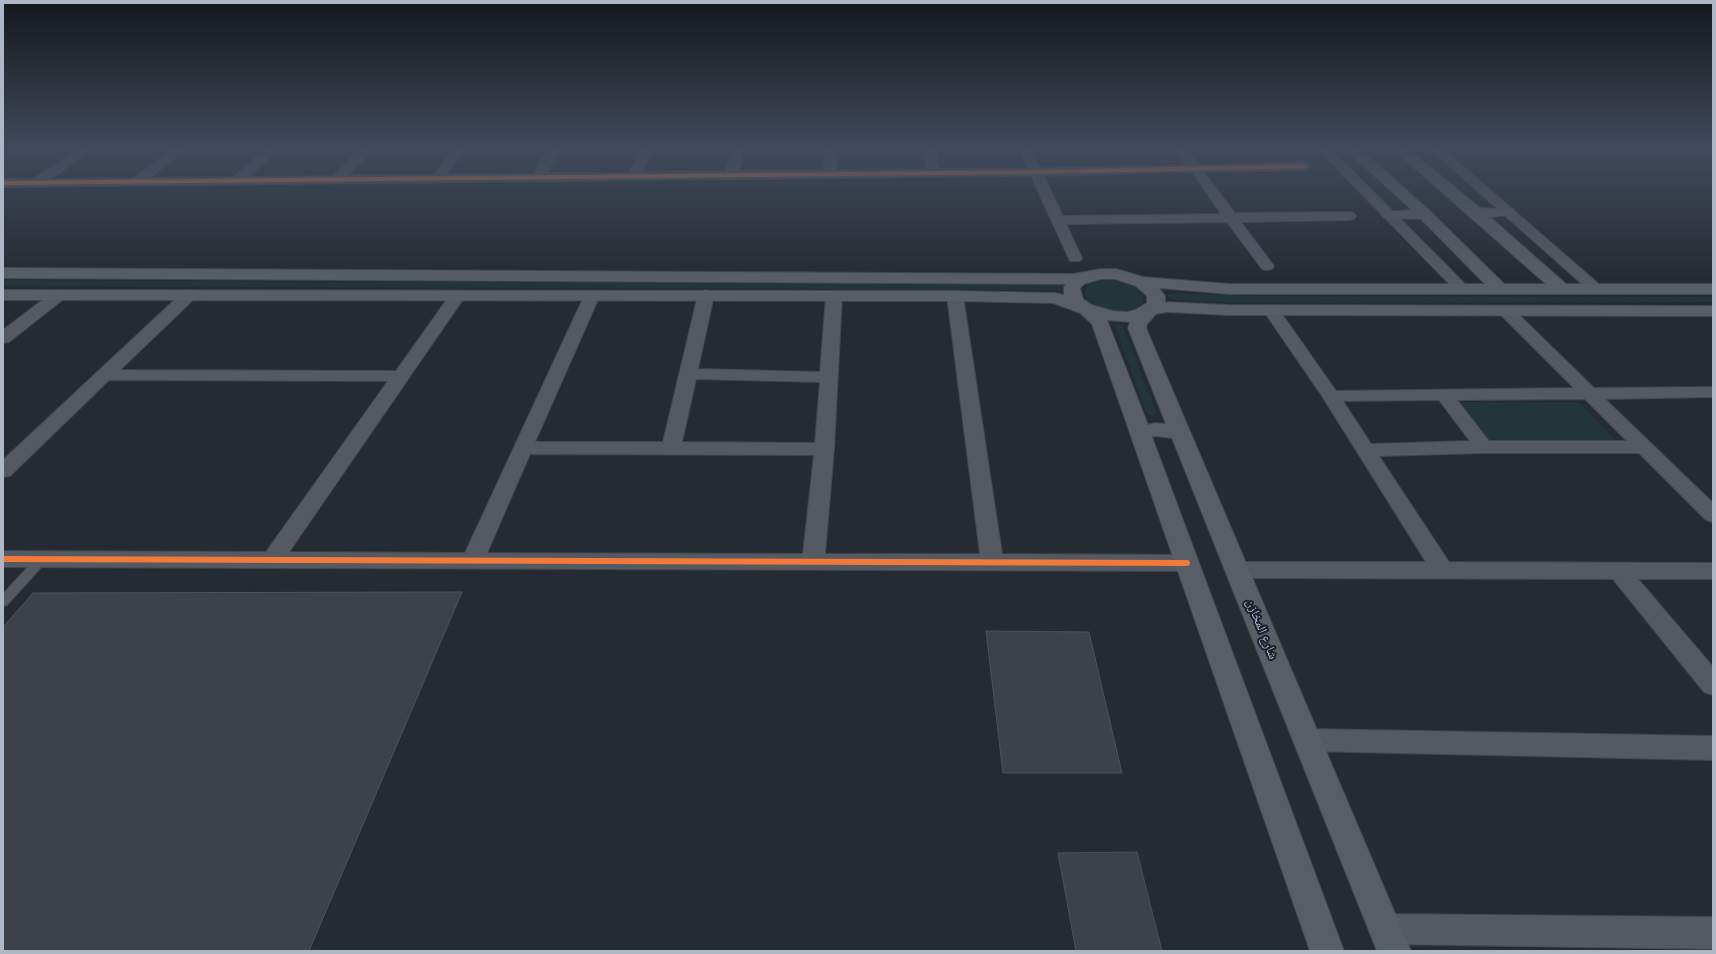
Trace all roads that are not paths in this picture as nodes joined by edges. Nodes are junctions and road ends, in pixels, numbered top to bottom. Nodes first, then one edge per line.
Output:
1 (1045, 193) edge
2 (1213, 193) edge
3 (1367, 193) edge
4 (1401, 193) edge
5 (1452, 193) edge
6 (1486, 193) edge
7 (1508, 212) junction
8 (1476, 213) junction
9 (1425, 214) junction
10 (1389, 215) junction
11 (1349, 216) dead end
12 (1231, 218) junction
13 (1058, 220) junction
14 (1074, 258) dead end
15 (1267, 266) dead end
16 (3, 272) edge
17 (1088, 276) junction
18 (1142, 282) junction
19 (1462, 289) junction
20 (1499, 289) junction
21 (1562, 289) junction
22 (1596, 289) junction
23 (1713, 289) edge
24 (3, 295) edge
25 (59, 295) junction
26 (189, 295) junction
27 (458, 295) junction
28 (592, 295) junction
29 (706, 295) junction
30 (834, 296) junction
31 (955, 296) junction
32 (1086, 309) junction
33 (1150, 310) junction
34 (1270, 310) junction
35 (1506, 311) junction
36 (1713, 311) edge
37 (3, 338) edge
38 (688, 374) junction
39 (104, 375) junction
40 (402, 376) junction
41 (829, 377) junction
42 (1713, 392) edge
43 (1591, 394) junction
44 (1444, 395) junction
45 (1331, 396) junction
46 (1137, 424) junction
47 (1177, 425) junction
48 (1484, 447) junction
49 (522, 448) junction
50 (671, 448) junction
51 (1644, 448) junction
52 (824, 449) junction
53 (1366, 450) junction
54 (3, 471) edge
55 (1713, 515) edge
56 (3, 560) edge
57 (41, 560) junction
58 (272, 560) junction
59 (472, 561) junction
60 (813, 562) junction
61 (992, 562) junction
62 (1187, 563) junction
63 (1237, 570) junction
64 (1442, 570) junction
65 (1619, 571) junction
66 (1713, 571) edge
67 (3, 602) edge
68 (1713, 685) edge
69 (1308, 740) junction
70 (1713, 748) edge
71 (1713, 933) edge
72 (1390, 940) edge
73 (1327, 951) edge

1 - 13 street
2 - 12 street
3 - 10 street
4 - 9 main road
5 - 8 main road
6 - 7 street
7 - 8 main road
7 - 22 street
8 - 21 main road
9 - 10 main road
9 - 20 main road
10 - 19 street
11 - 12 street
12 - 13 street
12 - 15 street
13 - 14 street
16 - 17 main road
17 - 18 main road
17 - 32 main road
18 - 19 main road
18 - 33 main road
19 - 20 main road
20 - 21 main road
21 - 22 main road
22 - 23 main road
24 - 25 main road
25 - 26 main road
25 - 37 street
26 - 27 main road
26 - 39 street
27 - 28 main road
27 - 40 street
28 - 29 main road
28 - 49 street
29 - 30 main road
29 - 38 street
30 - 31 main road
30 - 41 street
31 - 32 main road
31 - 61 street
32 - 33 main road
32 - 46 main road
33 - 34 main road
33 - 47 main road, شارع المخازن
34 - 35 main road
34 - 45 street
35 - 36 main road
35 - 43 street
38 - 41 street
38 - 50 street
39 - 40 street
39 - 54 street
40 - 58 street
41 - 52 street
42 - 43 street
43 - 44 street
43 - 51 street
44 - 45 street
44 - 48 street
45 - 53 street
46 - 47 main road
46 - 62 main road
47 - 63 main road, شارع المخازن
48 - 51 street
48 - 53 street
49 - 50 street
49 - 59 street
50 - 52 street
51 - 55 street
52 - 60 street
53 - 64 street
56 - 57 street
57 - 58 street
57 - 67 lane
58 - 59 street
59 - 60 street
60 - 61 street
61 - 62 street
62 - 73 main road
63 - 64 street
63 - 69 main road, شارع المخازن
64 - 65 street
65 - 66 street
65 - 68 street
69 - 70 street
69 - 72 main road, شارع المخازن
71 - 72 street

